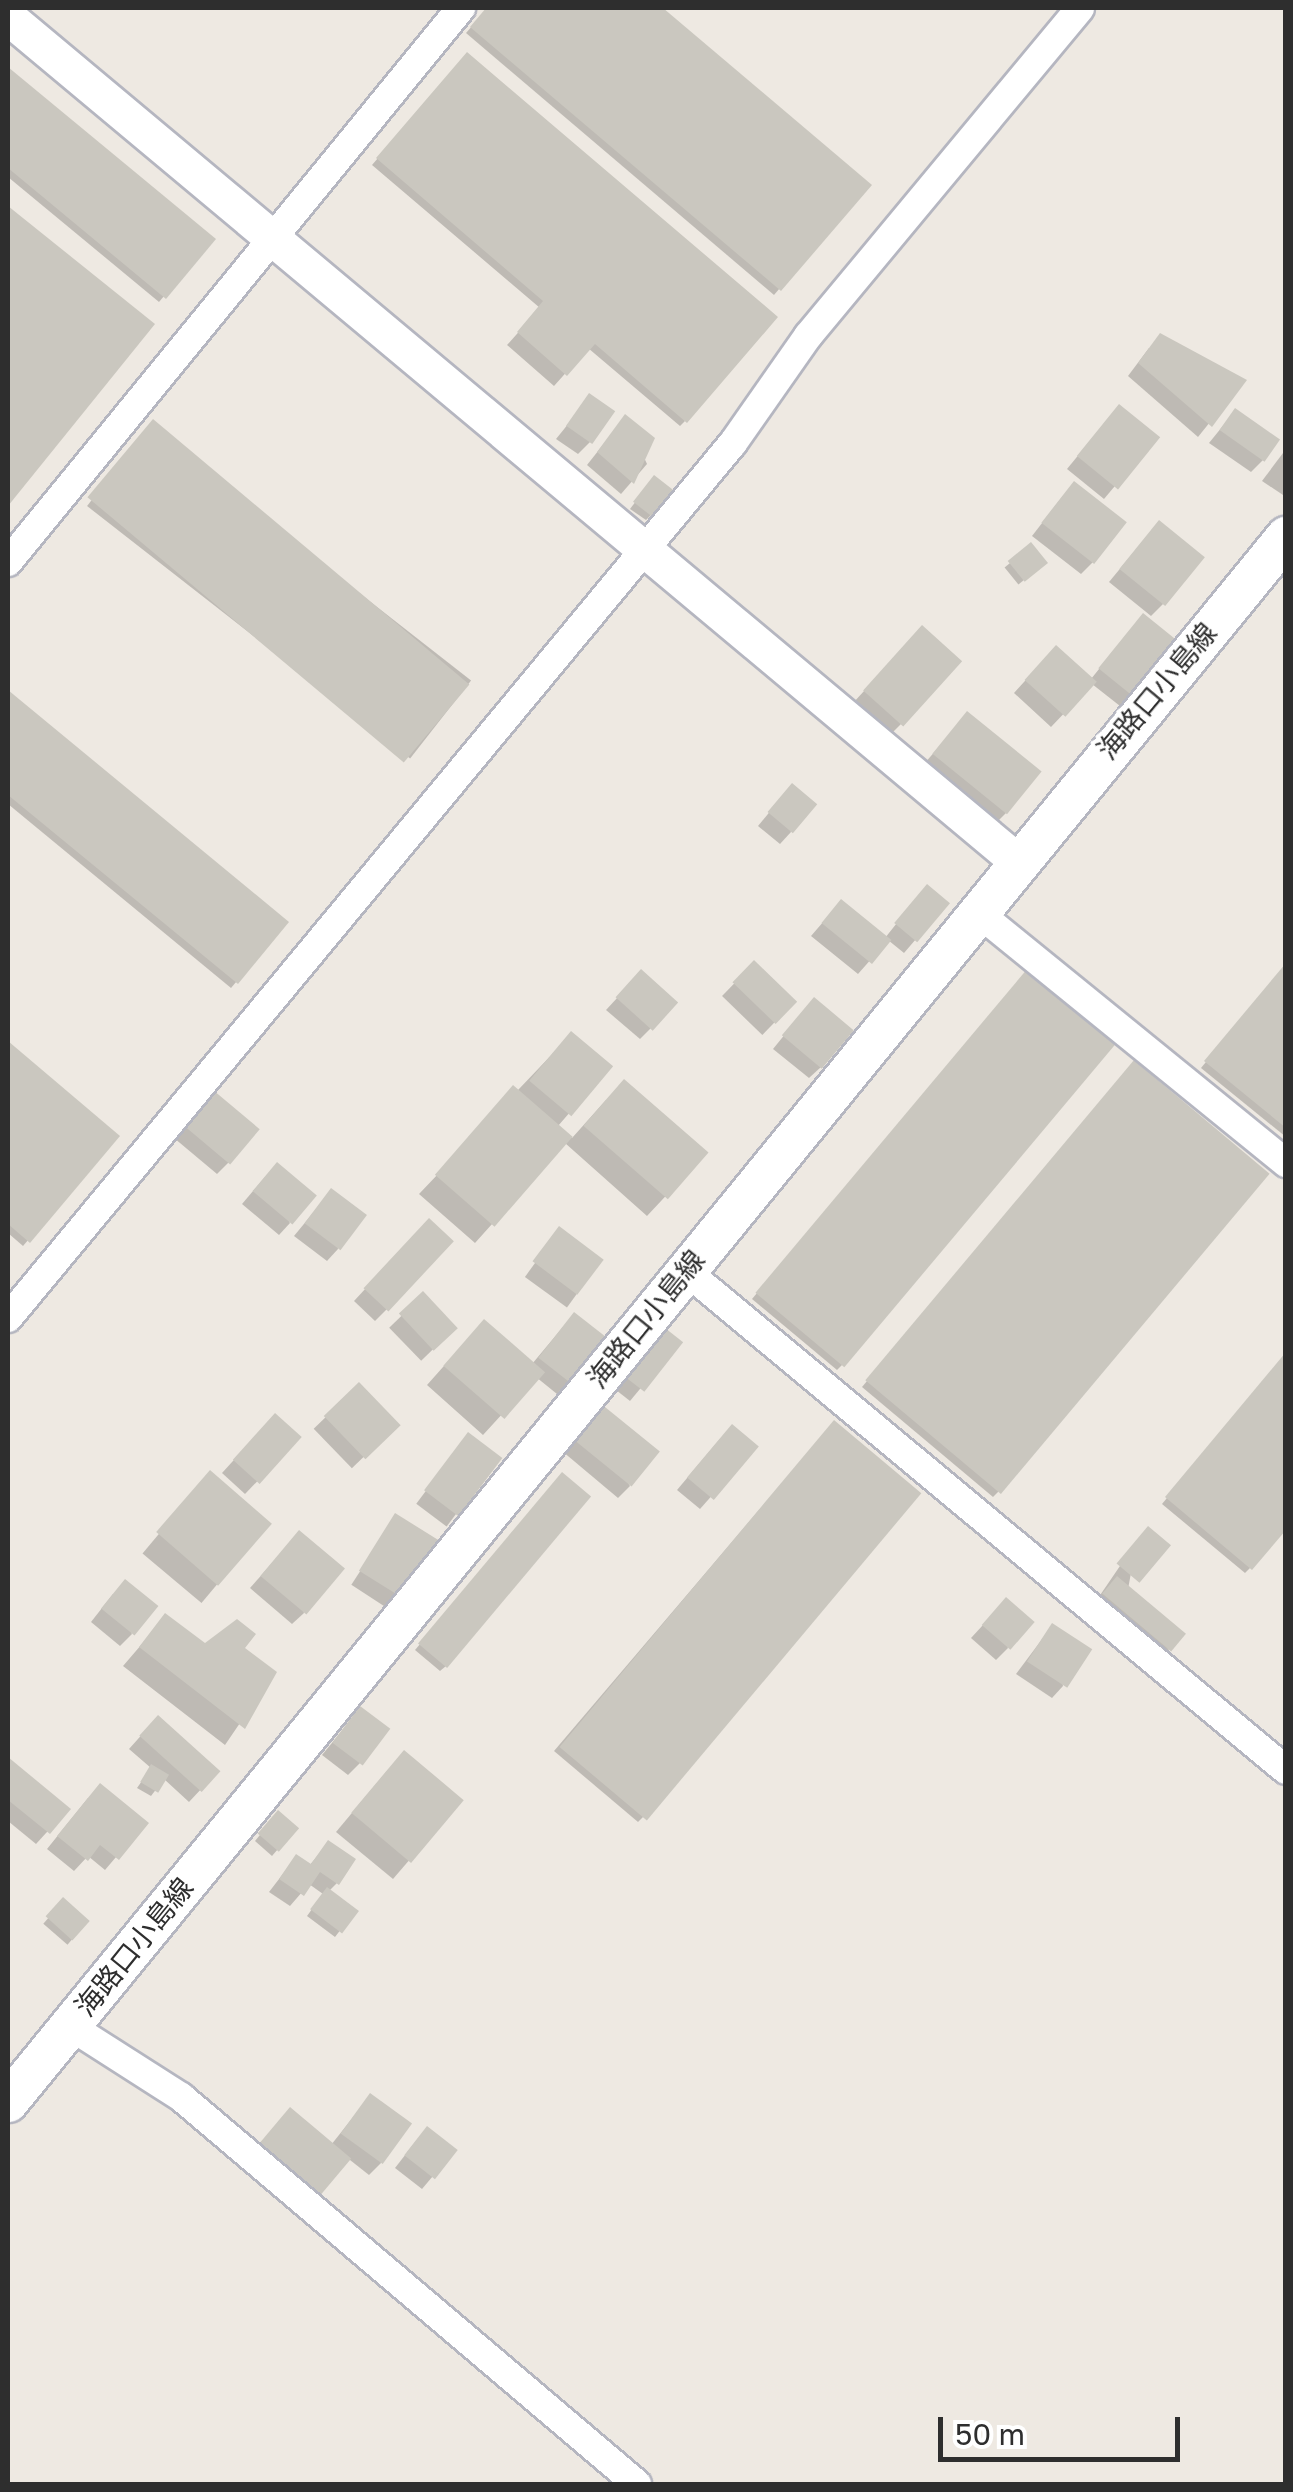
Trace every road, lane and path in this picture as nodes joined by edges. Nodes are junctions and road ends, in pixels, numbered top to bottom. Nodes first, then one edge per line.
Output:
1 (462, 8) edge
2 (1080, 8) edge
3 (8, 16) edge
4 (272, 238) junction
5 (1286, 537) edge
6 (644, 551) junction
7 (8, 562) edge
8 (1016, 860) junction
9 (976, 910) junction
10 (1286, 1163) edge
11 (686, 1271) junction
12 (8, 1318) edge
13 (1286, 1770) edge
14 (70, 2026) junction
15 (8, 2102) edge
16 (637, 2484) edge

1 - 4 street
2 - 6 street
3 - 4 street
4 - 6 street
4 - 7 street
5 - 8 main road, 海路口小島線
6 - 8 street
6 - 12 street
8 - 9 main road, 海路口小島線
9 - 10 street
9 - 11 main road, 海路口小島線
11 - 13 street
11 - 14 main road, 海路口小島線
14 - 15 main road, 海路口小島線
14 - 16 street

